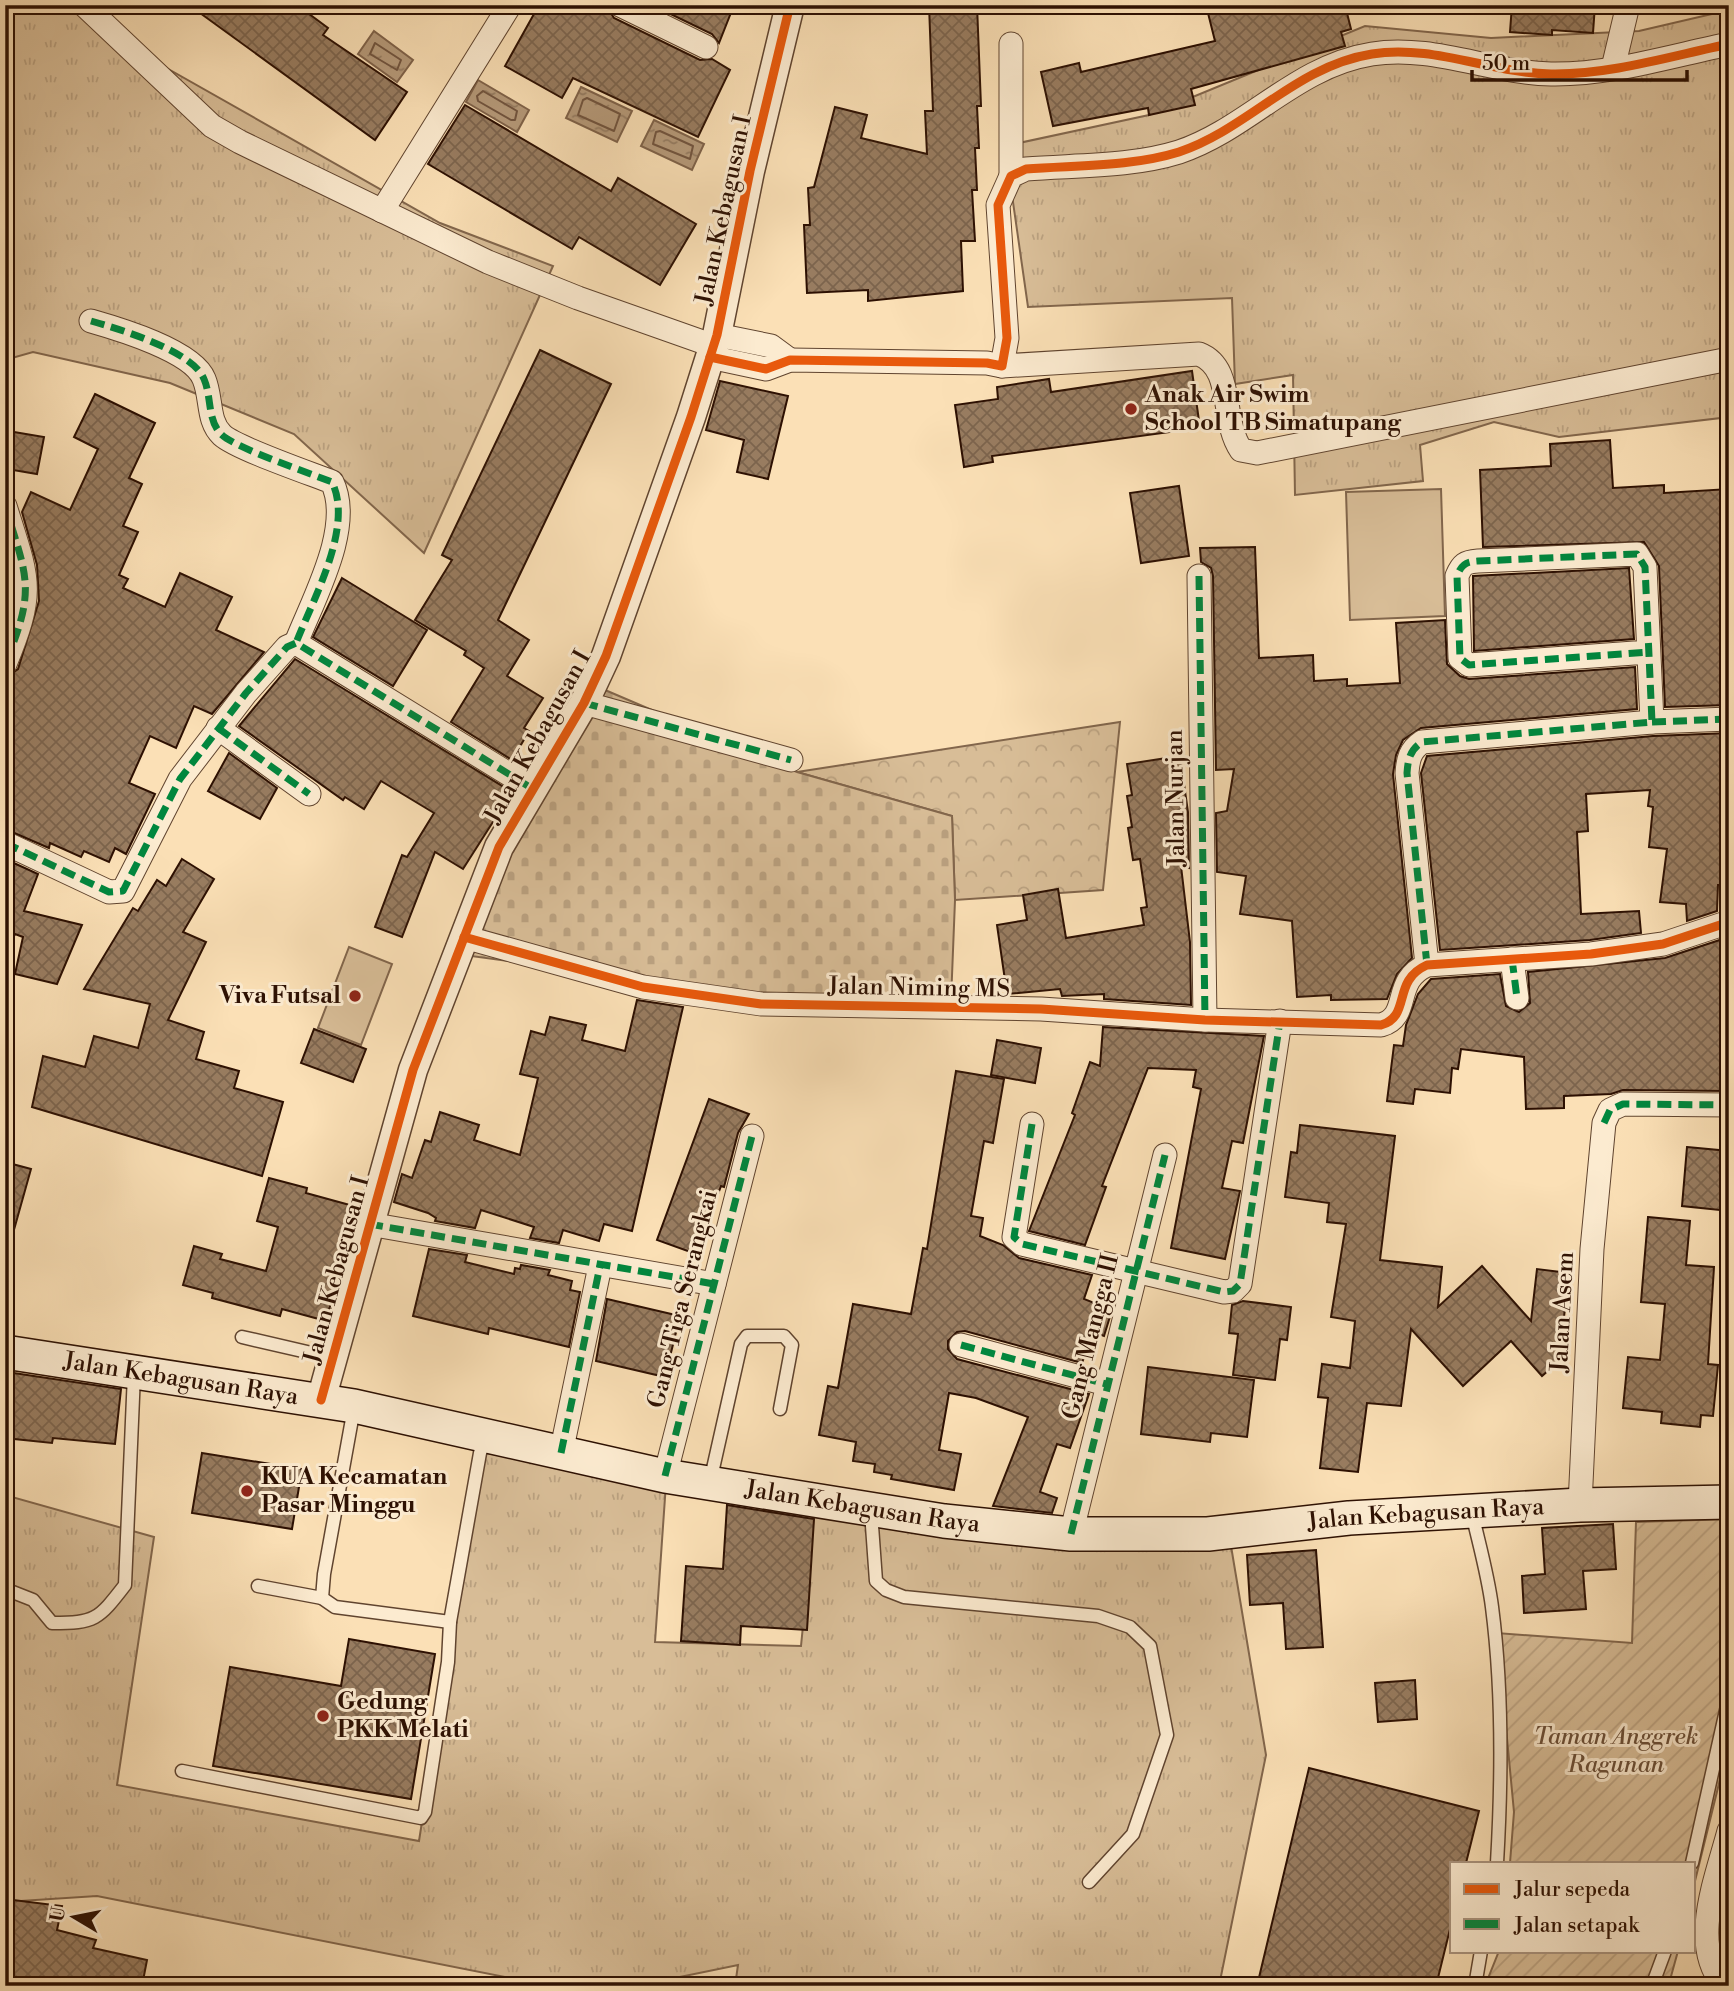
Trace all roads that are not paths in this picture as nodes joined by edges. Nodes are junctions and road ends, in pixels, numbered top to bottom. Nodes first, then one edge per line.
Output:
1 (84, 5) edge
2 (510, 5) edge
3 (620, 5) edge
4 (790, 5) edge
5 (1628, 5) edge
6 (1012, 44) dead end
7 (1729, 44) edge
8 (706, 47) dead end
9 (1613, 68) junction
10 (1011, 176) junction
11 (382, 211) junction
12 (91, 321) dead end
13 (712, 351) junction
14 (1729, 359) edge
15 (1002, 366) junction
16 (5, 506) edge
17 (1199, 576) dead end
18 (296, 643) junction
19 (1648, 652) junction
20 (5, 664) edge
21 (583, 703) junction
22 (1729, 719) edge
23 (1652, 722) junction
24 (218, 728) junction
25 (791, 760) dead end
26 (533, 789) junction
27 (309, 794) dead end
28 (5, 843) edge
29 (1729, 922) edge
30 (464, 937) junction
31 (1512, 959) junction
32 (1427, 965) junction
33 (1517, 998) dead end
34 (1205, 1020) junction
35 (1280, 1021) junction
36 (1729, 1105) edge
37 (1032, 1124) dead end
38 (752, 1136) dead end
39 (1164, 1155) dead end
40 (369, 1224) junction
41 (600, 1266) junction
42 (1135, 1271) junction
43 (714, 1284) junction
44 (242, 1337) dead end
45 (961, 1345) dead end
46 (5, 1352) edge
47 (333, 1358) junction
48 (134, 1372) junction
49 (1106, 1384) junction
50 (321, 1400) junction
51 (355, 1406) junction
52 (780, 1409) dead end
53 (486, 1436) junction
54 (561, 1453) junction
55 (665, 1476) junction
56 (710, 1483) junction
57 (1729, 1502) edge
58 (1580, 1505) junction
59 (871, 1509) junction
60 (1472, 1511) junction
61 (1071, 1534) junction
62 (258, 1586) dead end
63 (5, 1588) edge
64 (322, 1598) junction
65 (450, 1622) junction
66 (1729, 1697) edge
67 (181, 1771) dead end
68 (1729, 1831) edge
69 (1497, 1862) edge
70 (1692, 1862) edge
71 (1088, 1882) dead end
72 (1481, 1952) edge
73 (1665, 1952) edge
74 (1475, 1986) edge
75 (1652, 1986) edge
76 (1725, 1986) edge

1 - 11 street
2 - 11 street
3 - 8 street
4 - 13 street, Jalan Kebagusan I
5 - 9 street
6 - 10 street
7 - 9 street
9 - 10 street
10 - 15 street
11 - 13 street
12 - 18 street
13 - 15 street
13 - 21 street, Jalan Kebagusan I
14 - 15 street
16 - 20 street
17 - 34 street, Jalan Nurjan
18 - 24 street
18 - 26 street
19 - 19 street
19 - 23 street
21 - 25 street
21 - 26 street, Jalan Kebagusan I
22 - 23 street
23 - 32 street
24 - 27 street
24 - 28 street
26 - 30 street, Jalan Kebagusan I
29 - 31 street
30 - 34 street, Jalan Niming MS
30 - 40 street, Jalan Kebagusan I
31 - 32 street
31 - 33 street
32 - 35 street, Jalan Niming MS
34 - 35 street, Jalan Niming MS
35 - 42 street
36 - 58 street, Jalan Asem
37 - 42 street
38 - 43 street, Gang Tiga Serangkai
39 - 42 street, Gang Mangga II
40 - 41 street
40 - 47 street, Jalan Kebagusan I
41 - 43 street
41 - 54 street
42 - 49 street, Gang Mangga II
43 - 55 street, Gang Tiga Serangkai
44 - 47 lane
45 - 49 street
46 - 48 main road, Jalan Kebagusan Raya
47 - 50 street, Jalan Kebagusan I
48 - 50 main road, Jalan Kebagusan Raya
48 - 63 lane
49 - 61 street, Gang Mangga II
50 - 51 main road, Jalan Kebagusan Raya
51 - 53 main road, Jalan Kebagusan Raya
51 - 64 lane
52 - 56 lane
53 - 54 main road, Jalan Kebagusan Raya
53 - 65 lane
54 - 55 main road, Jalan Kebagusan Raya
55 - 56 main road, Jalan Kebagusan Raya
56 - 59 main road, Jalan Kebagusan Raya
57 - 58 main road, Jalan Kebagusan Raya
58 - 60 main road, Jalan Kebagusan Raya
59 - 61 main road, Jalan Kebagusan Raya
59 - 71 lane
60 - 61 main road, Jalan Kebagusan Raya
60 - 69 lane
62 - 64 lane
64 - 65 lane
65 - 67 lane
66 - 70 lane
68 - 76 street
72 - 74 lane
73 - 75 lane

